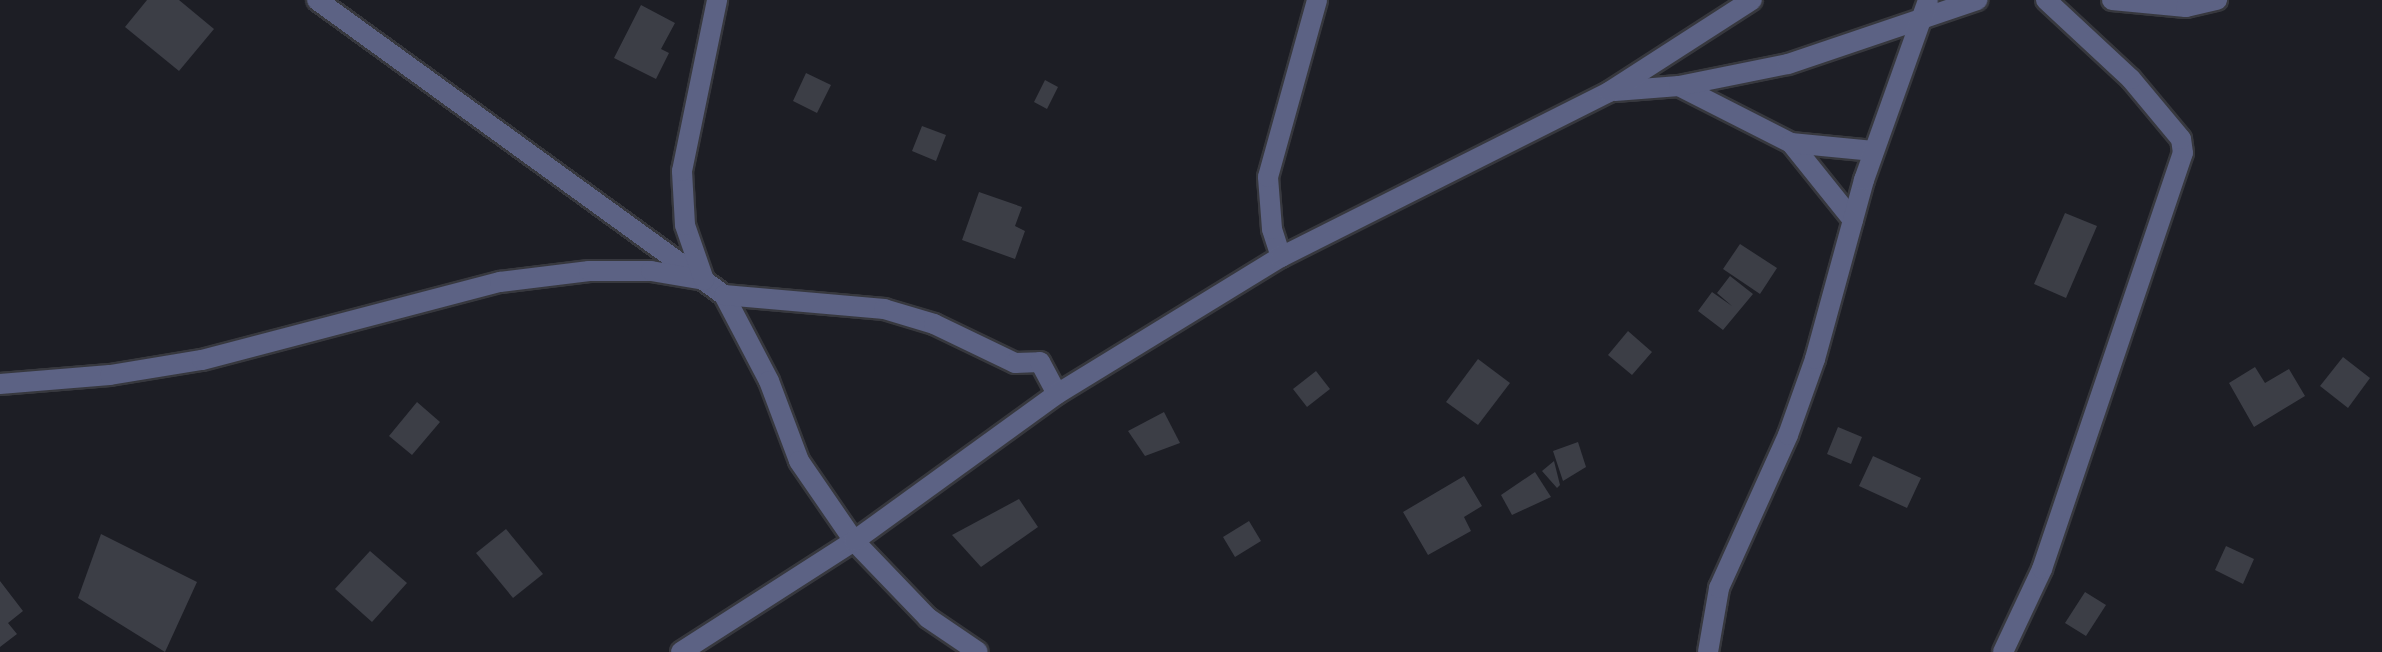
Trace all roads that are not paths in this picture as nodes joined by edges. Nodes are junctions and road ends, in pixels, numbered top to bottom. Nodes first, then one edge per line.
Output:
1 (317, 0) edge
2 (717, 0) edge
3 (1317, 0) edge
4 (1752, 0) edge
5 (1977, 0) edge
6 (2046, 0) edge
7 (2112, 0) edge
8 (2217, 0) edge
9 (1924, 9) edge
10 (1679, 86) junction
11 (1609, 92) junction
12 (1791, 143) junction
13 (1874, 151) junction
14 (1853, 220) junction
15 (1281, 257) junction
16 (704, 280) junction
17 (724, 295) junction
18 (0, 384) edge
19 (1057, 394) junction
20 (854, 541) junction
21 (681, 652) edge
22 (978, 652) edge
23 (1708, 652) edge
24 (2003, 652) edge

1 - 16 street
2 - 16 street
3 - 15 street
4 - 11 street
5 - 9 street
6 - 24 street
7 - 8 street
9 - 10 street
9 - 13 street
10 - 11 street
10 - 12 street
11 - 15 street
12 - 13 street
12 - 14 street
13 - 14 street
14 - 23 street
15 - 19 street
16 - 17 street
16 - 18 street
17 - 19 street
17 - 20 street
19 - 20 street
20 - 21 street
20 - 22 street

